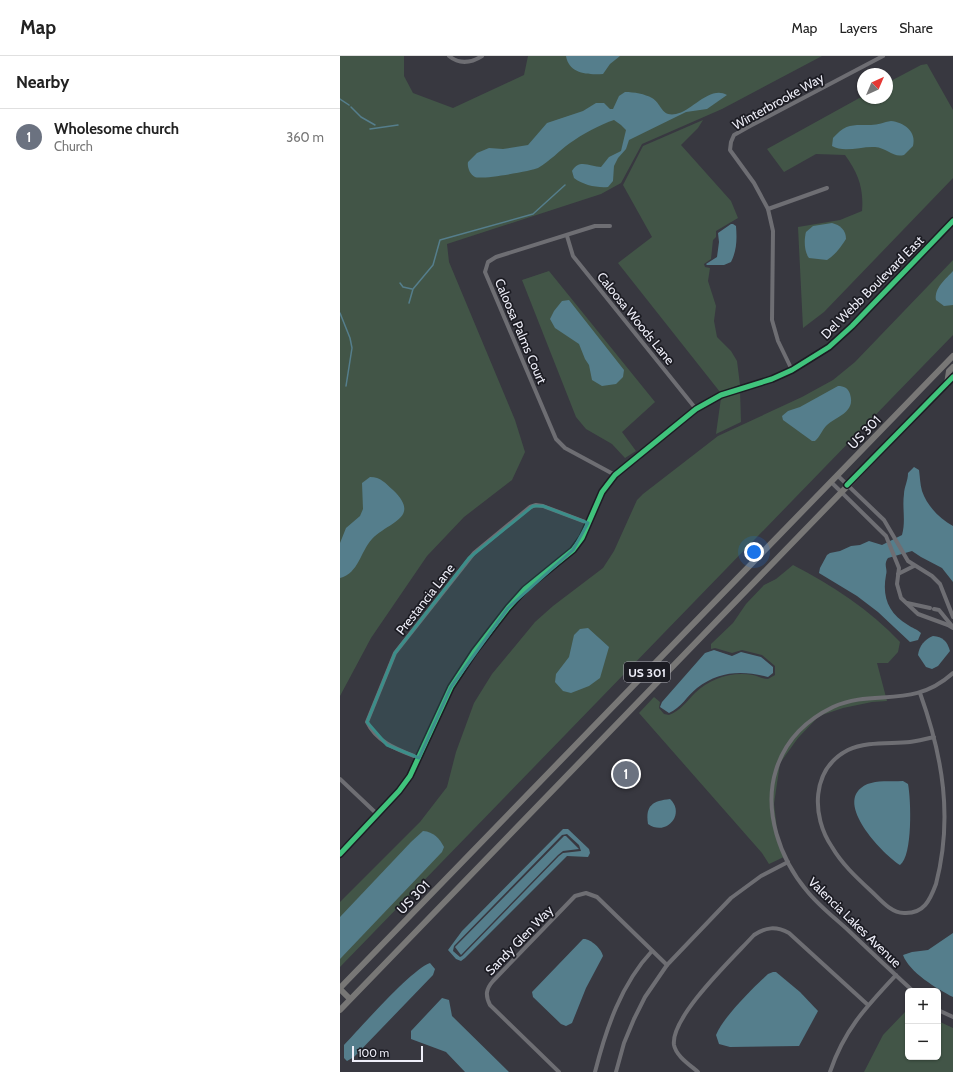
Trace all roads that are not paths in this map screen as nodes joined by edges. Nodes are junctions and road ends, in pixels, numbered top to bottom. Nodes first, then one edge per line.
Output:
1 (449, 56) edge
2 (482, 56) edge
3 (883, 56) edge
4 (827, 188) dead end
5 (768, 209) junction
6 (953, 222) edge
7 (610, 226) dead end
8 (567, 236) junction
9 (953, 356) edge
10 (953, 367) edge
11 (792, 370) junction
12 (953, 377) edge
13 (947, 384) junction
14 (696, 409) junction
15 (615, 475) junction
16 (837, 475) junction
17 (831, 482) junction
18 (848, 485) junction
19 (841, 492) junction
20 (588, 523) junction
21 (914, 566) junction
22 (898, 574) junction
23 (906, 603) junction
24 (953, 617) edge
25 (953, 628) edge
26 (953, 674) edge
27 (920, 693) junction
28 (934, 737) junction
29 (419, 758) junction
30 (340, 779) edge
31 (377, 814) junction
32 (340, 854) edge
33 (788, 862) junction
34 (652, 951) junction
35 (667, 965) junction
36 (896, 975) junction
37 (340, 988) edge
38 (910, 988) edge
39 (350, 999) junction
40 (868, 1005) junction
41 (340, 1010) edge
42 (941, 1011) edge
43 (953, 1017) edge
44 (559, 1072) edge
45 (595, 1072) edge
46 (616, 1072) edge
47 (698, 1072) edge
48 (830, 1072) edge

1 - 2 street
3 - 5 street, Winterbrooke Way
4 - 5 street
5 - 11 street, Winterbrooke Way
6 - 11 street, Del Webb Boulevard East
7 - 8 street, Caloosa Palms Court
8 - 14 street, Caloosa Woods Lane
8 - 15 street, Caloosa Palms Court
9 - 16 main road, US 301 / US 301
10 - 13 main road
11 - 14 street, Del Webb Boulevard East
12 - 13 main road, US 301
13 - 18 main road, US 301
14 - 15 street, Del Webb Boulevard East
15 - 20 street, Del Webb Boulevard East
16 - 17 main road, US 301 / US 301
16 - 18 street
17 - 19 street
17 - 37 main road, US 301 / US 301
18 - 19 main road, US 301
18 - 21 street
19 - 22 street
19 - 39 main road, US 301
20 - 29 street, Del Webb Boulevard East
20 - 29 street, Prestancia Lane
21 - 22 street
21 - 24 street
22 - 23 street
23 - 25 street
23 - 25 street
26 - 27 street, Valencia Lakes Avenue
27 - 28 street
27 - 33 street, Valencia Lakes Avenue
28 - 28 street
29 - 31 street, Del Webb Boulevard East
30 - 31 street
31 - 32 street, Del Webb Boulevard East
33 - 35 street
33 - 36 street, Valencia Lakes Avenue
34 - 35 street, Sandy Glen Way
34 - 44 street, Sandy Glen Way
34 - 45 street
35 - 46 street
36 - 38 street, Valencia Lakes Avenue
36 - 40 street
37 - 39 main road
39 - 41 main road, US 301
40 - 47 street
40 - 48 street
42 - 43 street

